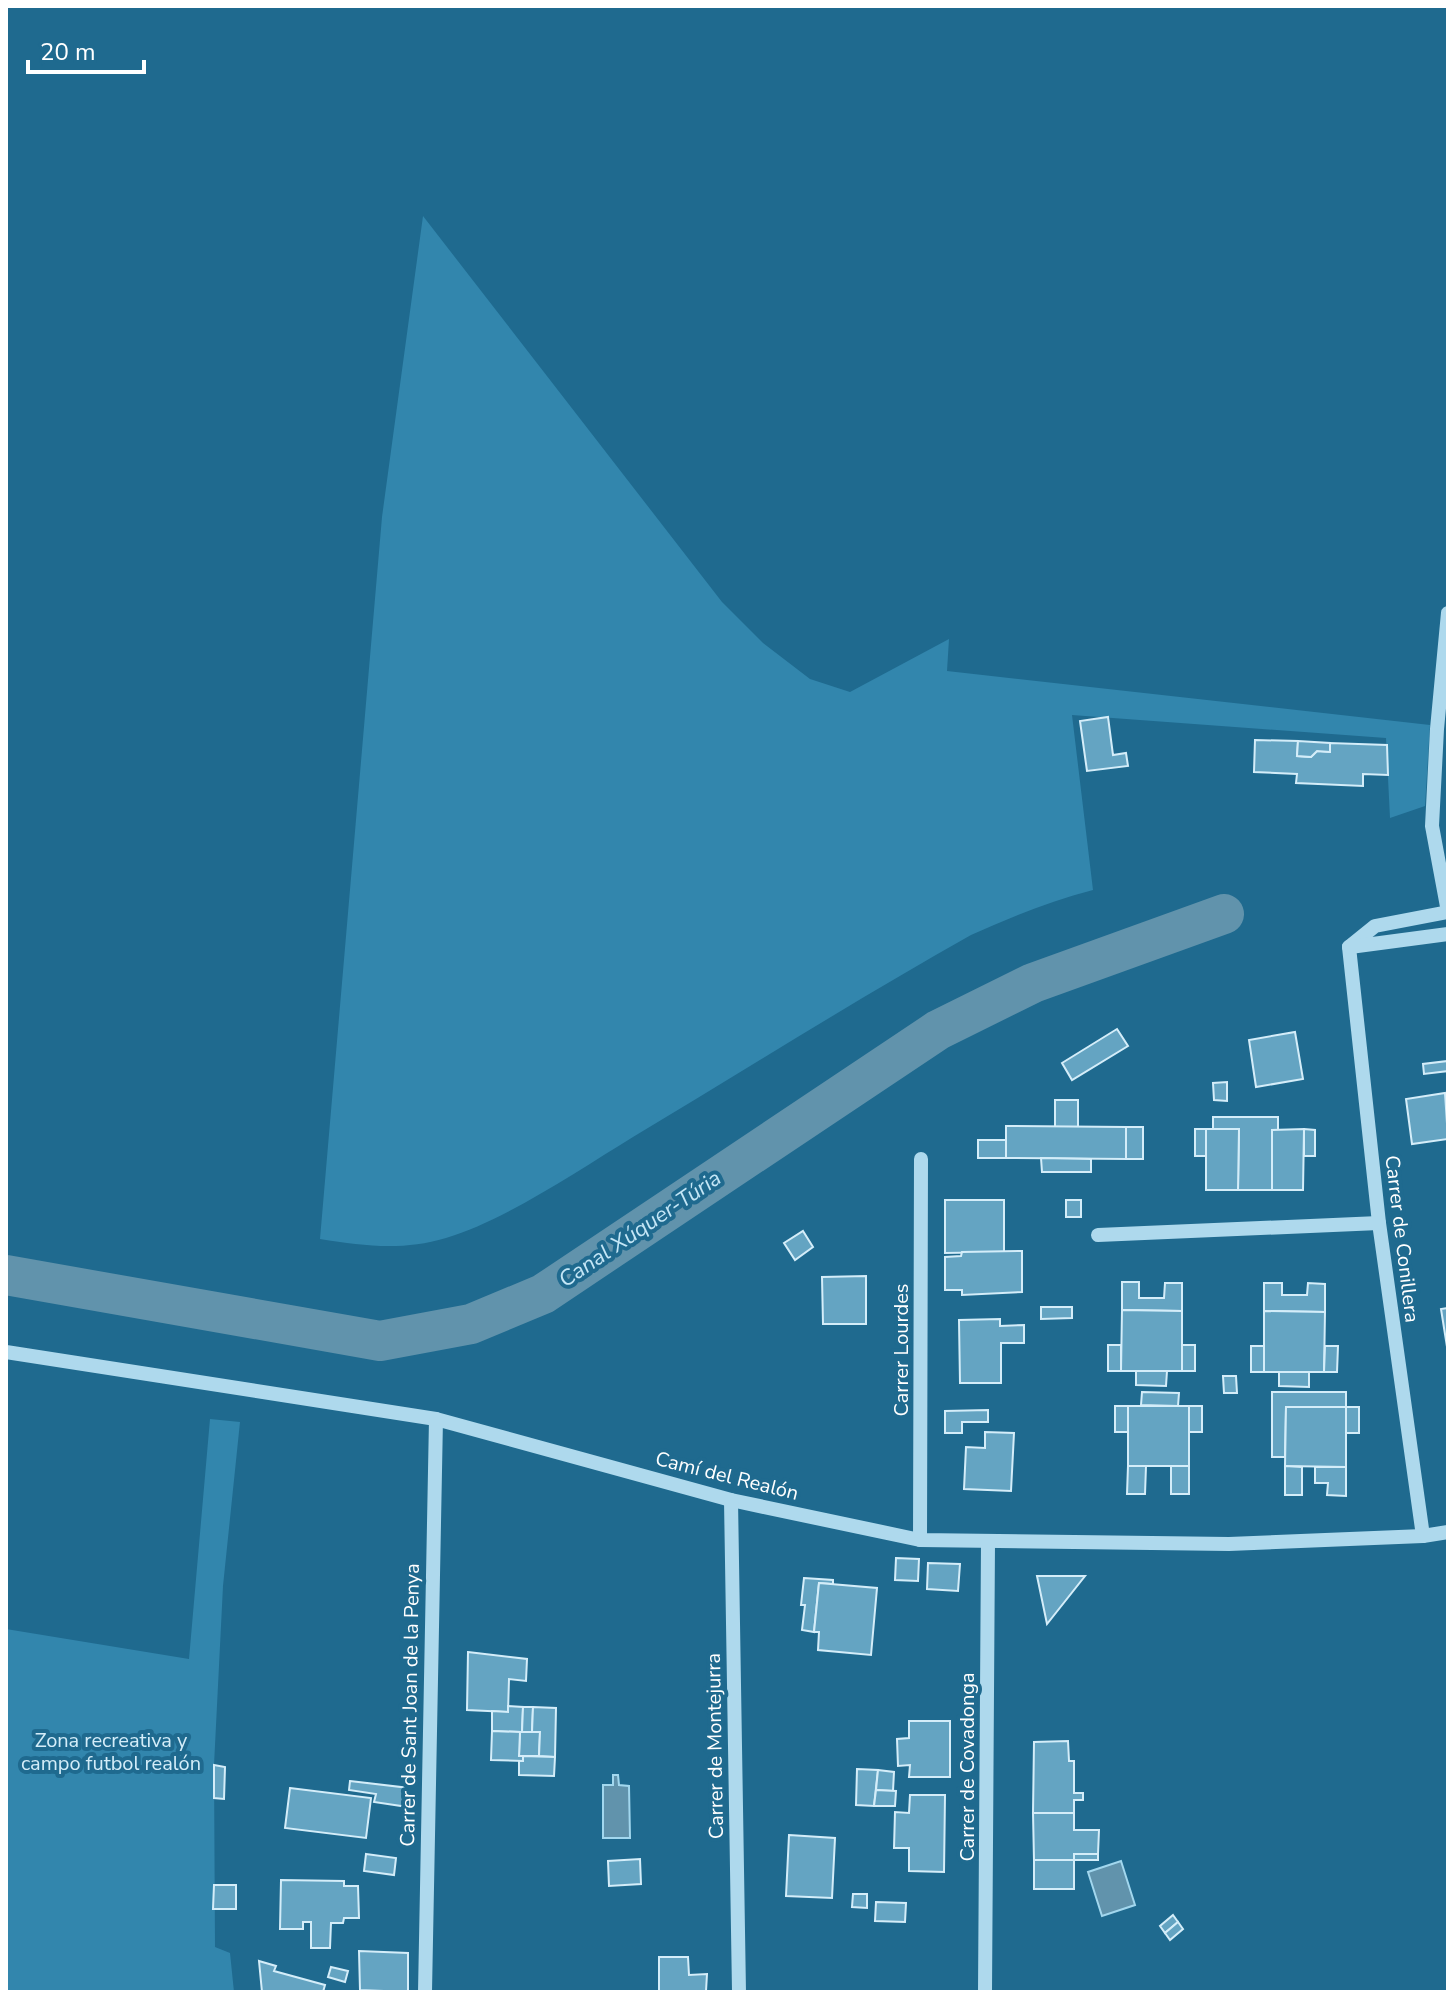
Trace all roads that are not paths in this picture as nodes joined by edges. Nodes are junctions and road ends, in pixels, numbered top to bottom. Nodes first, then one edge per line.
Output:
1 (1448, 613) edge
2 (1448, 912) edge
3 (1448, 934) edge
4 (1349, 947) junction
5 (921, 1159) dead end
6 (1379, 1223) junction
7 (1098, 1235) dead end
8 (6, 1352) edge
9 (436, 1419) junction
10 (731, 1500) junction
11 (1448, 1532) edge
12 (1423, 1536) junction
13 (920, 1540) junction
14 (988, 1543) junction
15 (425, 1992) edge
16 (739, 1992) edge
17 (985, 1992) edge

1 - 2 street
2 - 4 street
3 - 4 street
4 - 6 street, Carrer de Conillera
5 - 13 street, Carrer Lourdes
6 - 7 street
6 - 12 street, Carrer de Conillera
8 - 9 street, Camí del Realón
9 - 10 street, Camí del Realón
9 - 15 street, Carrer de Sant Joan de la Penya
10 - 13 street, Camí del Realón
10 - 16 street, Carrer de Montejurra
11 - 12 street, Camí del Realón
12 - 14 street, Camí del Realón
13 - 14 street, Camí del Realón
14 - 17 street, Carrer de Covadonga

